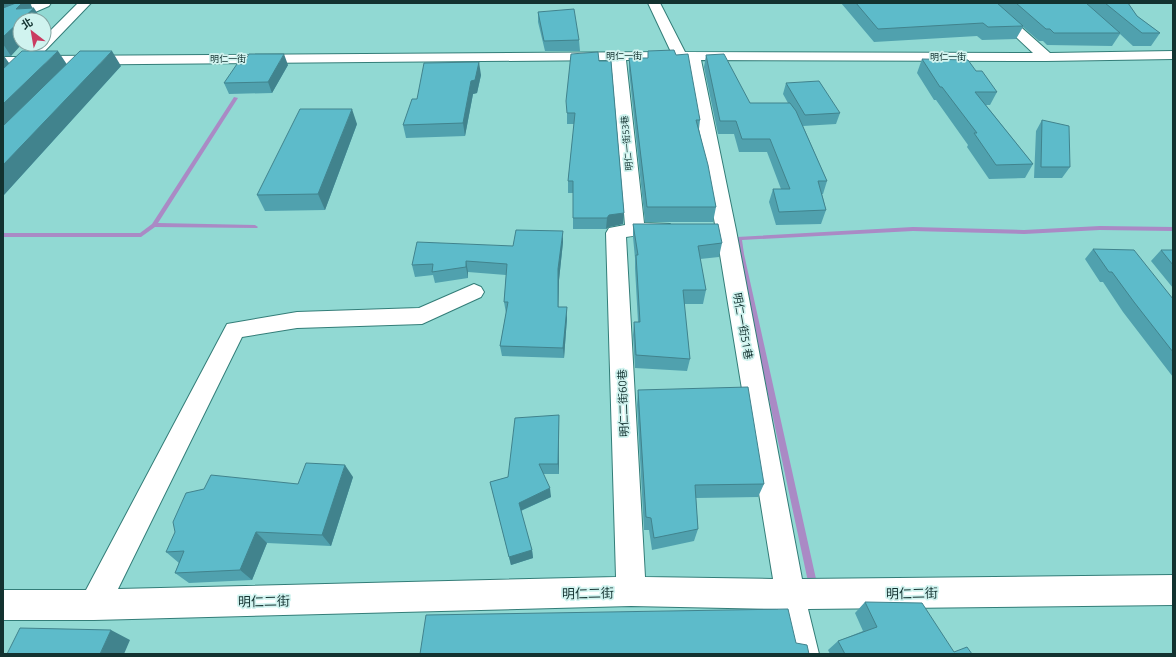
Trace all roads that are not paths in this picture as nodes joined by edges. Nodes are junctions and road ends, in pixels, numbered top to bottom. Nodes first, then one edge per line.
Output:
1 (45, 3) edge
2 (85, 3) edge
3 (654, 3) edge
4 (986, 3) edge
5 (3, 22) edge
6 (1121, 45) edge
7 (1133, 55) junction
8 (1173, 55) edge
9 (618, 56) junction
10 (687, 57) junction
11 (1046, 57) junction
12 (30, 60) junction
13 (85, 60) junction
14 (3, 61) edge
15 (69, 77) edge
16 (3, 86) edge
17 (635, 230) junction
18 (680, 230) edge
19 (474, 292) dead end
20 (1173, 590) edge
21 (631, 592) junction
22 (790, 594) junction
23 (3, 605) edge
24 (94, 605) junction
25 (803, 654) edge

1 - 5 street
2 - 12 street
3 - 10 street, 明仁一街51巷
4 - 11 street
6 - 7 street
7 - 8 street, 明仁一街
7 - 11 street, 明仁一街
9 - 10 street, 明仁一街
9 - 13 street, 明仁一街
9 - 17 street, 明仁一街53巷
10 - 11 street, 明仁一街
10 - 22 street, 明仁一街51巷
12 - 13 street, 明仁一街
12 - 14 street, 明仁一街
12 - 16 street
13 - 15 street
17 - 18 street
17 - 21 street, 明仁二街60巷
19 - 24 street
20 - 22 street, 明仁二街
21 - 22 street, 明仁二街
21 - 24 street, 明仁二街
22 - 25 street, 明仁一街51巷
23 - 24 street, 明仁二街

